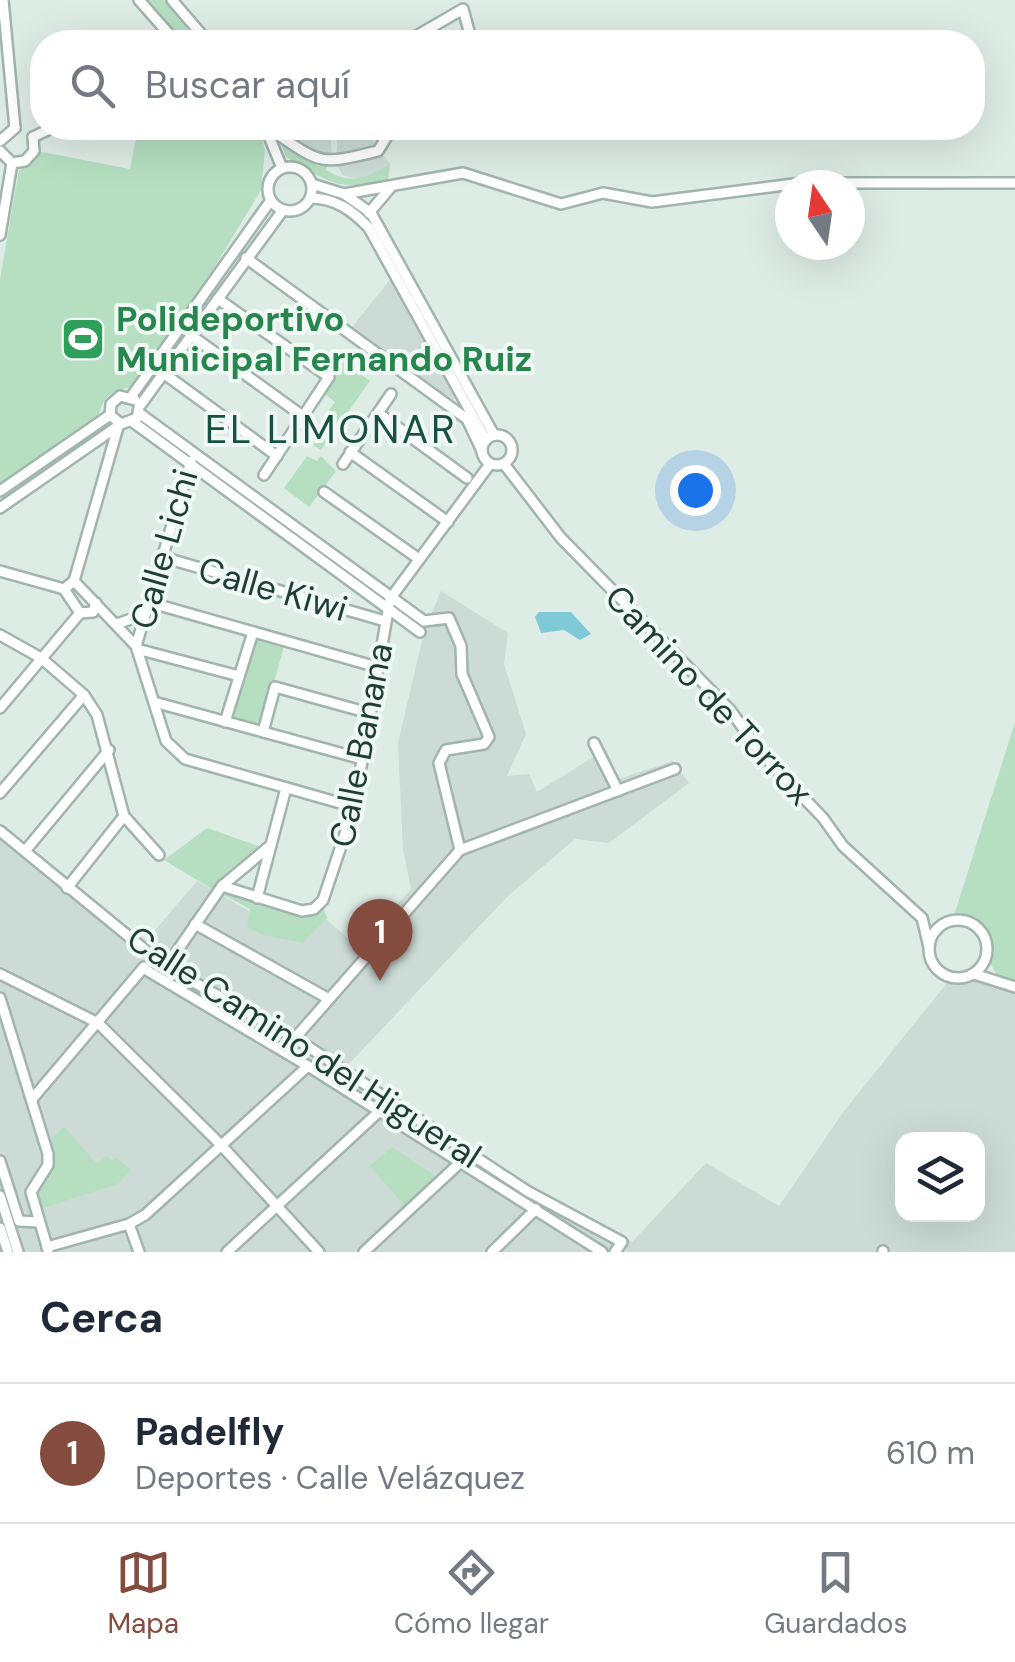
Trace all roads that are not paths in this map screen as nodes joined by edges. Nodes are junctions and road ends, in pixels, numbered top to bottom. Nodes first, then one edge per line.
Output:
1 (4, 0) edge
2 (139, 0) edge
3 (172, 0) edge
4 (165, 30) edge
5 (198, 30) edge
6 (427, 30) edge
7 (469, 30) edge
8 (15, 128) junction
9 (30, 136) edge
10 (0, 138) edge
11 (32, 140) edge
12 (271, 140) edge
13 (286, 140) edge
14 (385, 140) edge
15 (1, 155) edge
16 (12, 162) junction
17 (282, 168) junction
18 (405, 182) junction
19 (1015, 183) edge
20 (312, 184) junction
21 (344, 194) junction
22 (310, 198) junction
23 (271, 200) junction
24 (282, 210) junction
25 (371, 213) junction
26 (356, 214) junction
27 (0, 235) edge
28 (246, 258) junction
29 (218, 298) junction
30 (192, 336) junction
31 (166, 374) junction
32 (391, 394) dead end
33 (131, 397) junction
34 (464, 400) junction
35 (451, 408) junction
36 (378, 413) junction
37 (137, 414) junction
38 (110, 415) junction
39 (304, 417) junction
40 (119, 426) junction
41 (490, 437) junction
42 (96, 442) junction
43 (482, 451) junction
44 (350, 452) junction
45 (111, 454) junction
46 (278, 456) junction
47 (191, 458) junction
48 (343, 464) dead end
49 (490, 464) junction
50 (504, 464) junction
51 (264, 475) dead end
52 (467, 478) dead end
53 (0, 491) edge
54 (324, 492) dead end
55 (0, 508) edge
56 (448, 522) junction
57 (162, 557) junction
58 (419, 560) junction
59 (0, 570) edge
60 (74, 582) junction
61 (64, 589) junction
62 (148, 602) junction
63 (96, 603) junction
64 (389, 603) junction
65 (80, 613) junction
66 (145, 614) junction
67 (385, 621) junction
68 (117, 624) junction
69 (252, 632) junction
70 (0, 635) edge
71 (137, 647) junction
72 (41, 658) junction
73 (377, 667) junction
74 (239, 676) junction
75 (84, 694) junction
76 (154, 702) junction
77 (0, 708) edge
78 (370, 713) junction
79 (225, 722) junction
80 (263, 732) junction
81 (594, 743) dead end
82 (108, 750) junction
83 (362, 759) junction
84 (675, 769) dead end
85 (286, 788) junction
86 (618, 791) junction
87 (0, 794) edge
88 (354, 806) junction
89 (124, 816) junction
90 (0, 832) edge
91 (271, 845) junction
92 (460, 850) junction
93 (25, 851) junction
94 (159, 855) dead end
95 (222, 886) junction
96 (67, 888) junction
97 (257, 898) junction
98 (922, 918) junction
99 (953, 920) junction
100 (196, 924) junction
101 (929, 946) junction
102 (153, 956) junction
103 (987, 958) junction
104 (166, 966) junction
105 (143, 968) junction
106 (0, 974) edge
107 (974, 974) junction
108 (999, 978) junction
109 (1015, 987) edge
110 (0, 998) edge
111 (329, 999) junction
112 (98, 1023) junction
113 (294, 1038) junction
114 (308, 1066) junction
115 (33, 1098) junction
116 (388, 1102) junction
117 (380, 1112) junction
118 (220, 1145) junction
119 (469, 1154) junction
120 (0, 1161) edge
121 (460, 1162) junction
122 (0, 1196) edge
123 (542, 1199) junction
124 (276, 1206) junction
125 (535, 1212) junction
126 (39, 1222) junction
127 (130, 1224) junction
128 (0, 1228) edge
129 (48, 1249) edge
130 (5, 1250) edge
131 (18, 1252) edge
132 (140, 1252) edge
133 (227, 1252) edge
134 (319, 1252) edge
135 (364, 1252) edge
136 (492, 1252) edge
137 (602, 1252) edge
138 (615, 1252) edge

1 - 8 street
2 - 4 street
3 - 5 street
6 - 7 street
8 - 9 street
8 - 10 street
11 - 16 street
12 - 17 street
13 - 14 street
15 - 16 street
16 - 27 street
17 - 20 street
17 - 23 street
18 - 19 street
18 - 21 street
18 - 25 street
20 - 21 street
20 - 22 street
21 - 25 street
22 - 24 street
22 - 26 street
23 - 24 street
23 - 33 street
24 - 28 street
25 - 26 street
25 - 41 street
26 - 34 street
28 - 29 street
28 - 35 street
29 - 30 street
29 - 39 street
30 - 31 street
30 - 39 street
31 - 37 street
31 - 46 street
32 - 36 street
33 - 37 street
33 - 38 street
34 - 35 street
34 - 41 street
35 - 43 street
36 - 44 street
36 - 52 street
37 - 40 street
37 - 47 street
38 - 40 street
38 - 53 street
39 - 46 street
40 - 42 street
40 - 45 street
41 - 43 street
41 - 50 street
42 - 45 street
42 - 55 street
43 - 49 street
44 - 48 street
44 - 56 street
45 - 60 street
46 - 51 street
47 - 57 street, Calle Lichi
47 - 64 street
49 - 50 street
49 - 56 street
50 - 98 street, Camino de Torrox
54 - 58 street
56 - 58 street
57 - 62 street, Calle Lichi
57 - 67 street, Calle Kiwi
58 - 64 street
59 - 61 street
60 - 61 street
60 - 63 street
61 - 65 street
62 - 66 street, Calle Lichi
62 - 69 street
63 - 65 street
63 - 68 street
64 - 67 street, Calle Banana
64 - 92 street
65 - 72 street
66 - 68 street
66 - 71 street, Calle Lichi
67 - 73 street, Calle Banana
68 - 71 street
69 - 73 street
69 - 74 street
70 - 72 street
71 - 74 street
71 - 76 street
72 - 75 street
72 - 77 street
73 - 78 street, Calle Banana
74 - 79 street
75 - 82 street
75 - 87 street
76 - 79 street
76 - 85 street
78 - 80 street
78 - 83 street, Calle Banana
79 - 80 street
80 - 83 street
81 - 86 street
82 - 89 street
82 - 93 street
83 - 88 street, Calle Banana
84 - 86 street
85 - 88 street
85 - 91 street
86 - 92 street
88 - 97 street, Calle Banana
89 - 94 street
89 - 96 street
90 - 93 street, Calle Camino del Higueral
91 - 95 street
91 - 97 street
92 - 111 street
93 - 96 street, Calle Camino del Higueral
95 - 97 street, Calle Banana
95 - 100 street
96 - 102 street, Calle Camino del Higueral
98 - 99 street
98 - 101 street
99 - 101 street
99 - 103 street
100 - 104 street
100 - 111 street
101 - 107 street
102 - 104 street, Calle Camino del Higueral
102 - 105 street
103 - 107 street
103 - 108 street
104 - 113 street, Calle Camino del Higueral
105 - 112 street
105 - 114 street, Calle Camino del Higueral
106 - 112 street
107 - 108 street
108 - 109 street
110 - 115 street
111 - 113 street
112 - 115 street
112 - 118 street
113 - 116 street, Calle Camino del Higueral
114 - 117 street, Calle Camino del Higueral
114 - 118 street
115 - 126 street
116 - 117 street
116 - 119 street, Calle Camino del Higueral
117 - 121 street, Calle Camino del Higueral
117 - 124 street
118 - 124 street
118 - 127 street
119 - 121 street
119 - 123 street, Calle Camino del Higueral
120 - 126 street
121 - 125 street, Calle Camino del Higueral
121 - 135 street
122 - 131 street
123 - 125 street
123 - 138 street, Calle Camino del Higueral
124 - 133 street
124 - 134 street
125 - 136 street
125 - 137 street, Calle Camino del Higueral
126 - 129 street
127 - 129 street
127 - 132 street
128 - 130 street

